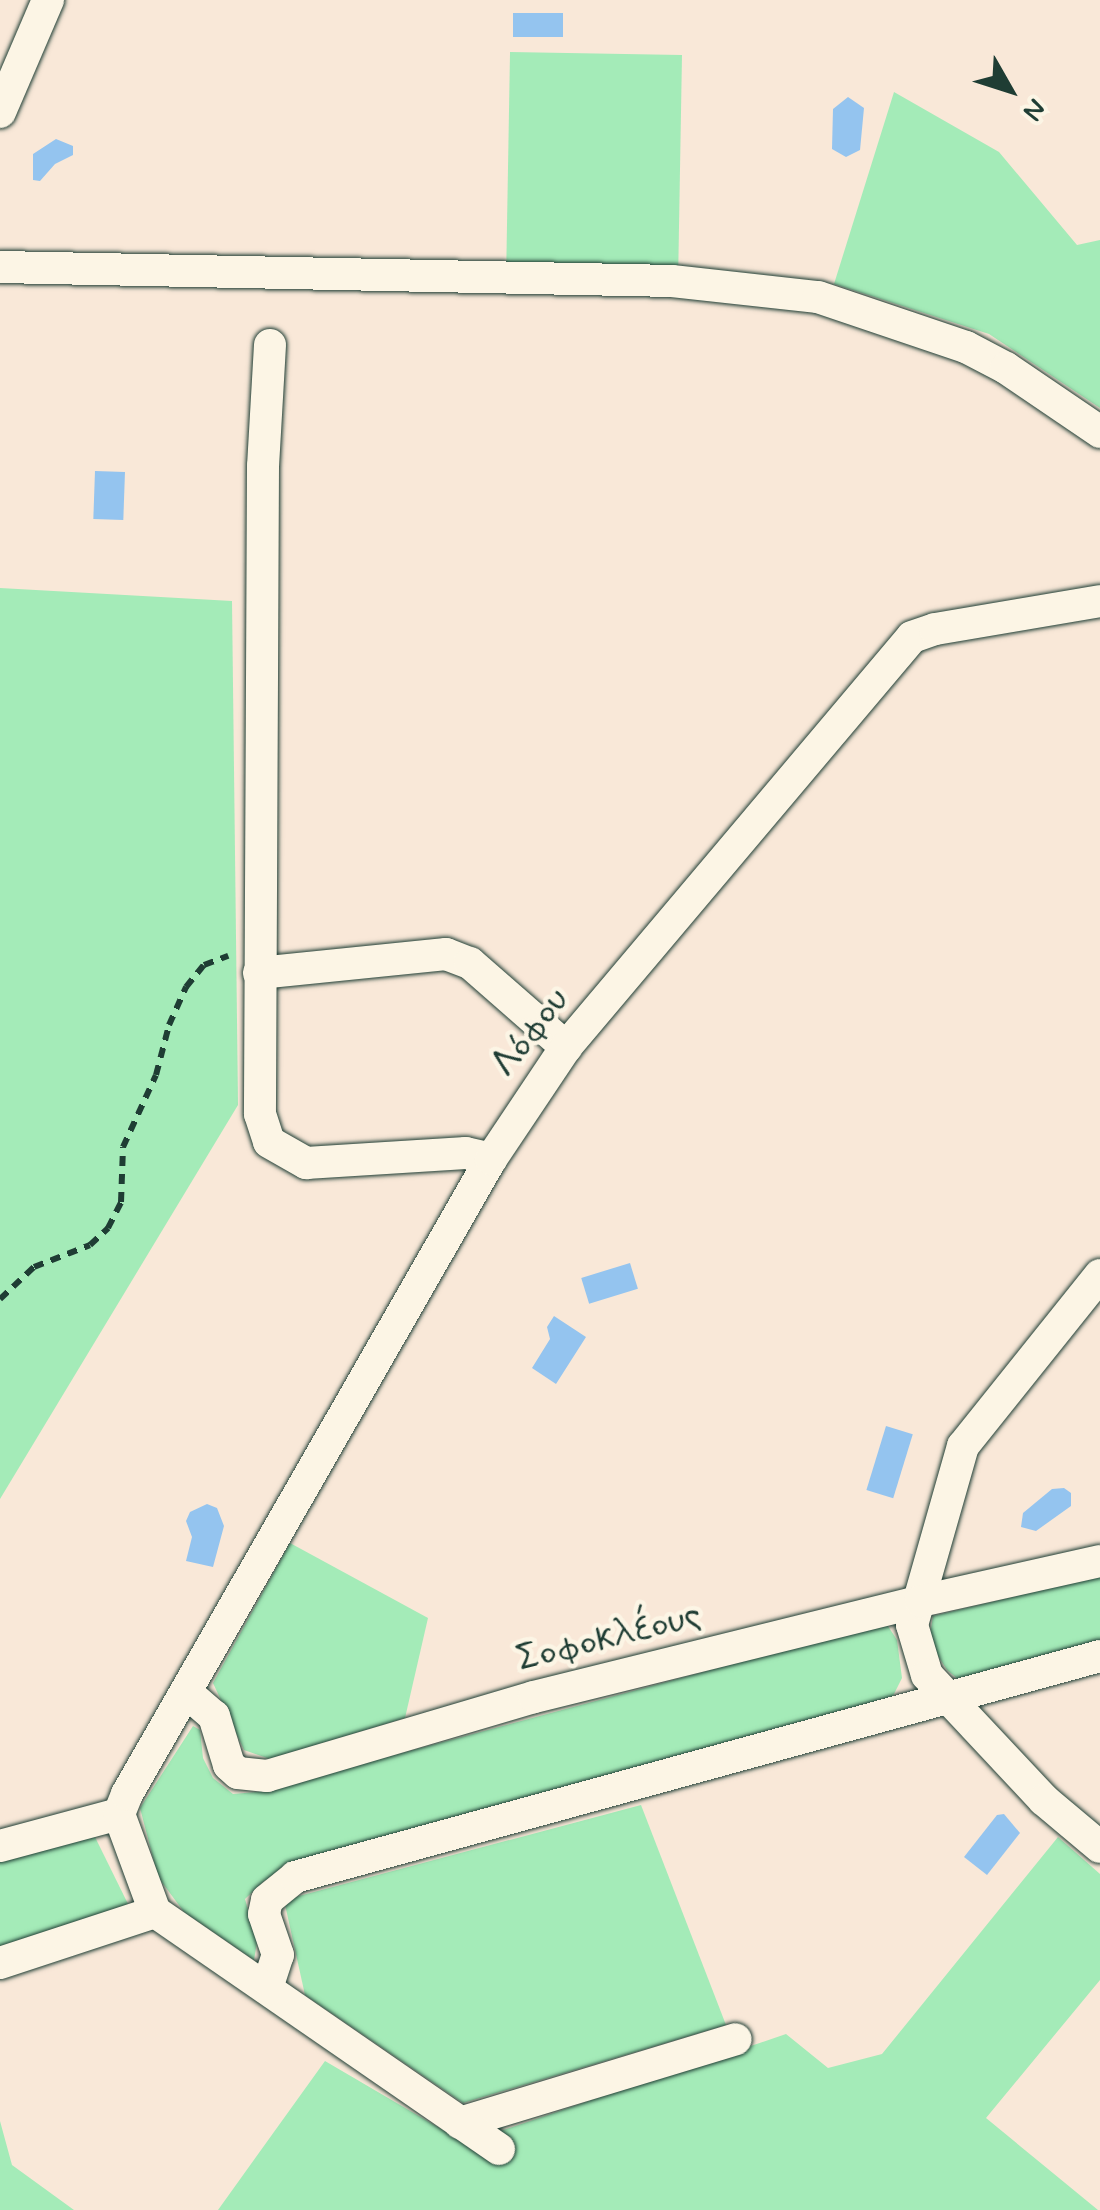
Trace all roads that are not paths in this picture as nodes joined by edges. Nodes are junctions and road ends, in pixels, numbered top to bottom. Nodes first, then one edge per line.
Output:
1 (48, 0) edge
2 (0, 112) edge
3 (0, 268) edge
4 (270, 345) dead end
5 (1100, 432) edge
6 (1100, 600) edge
7 (259, 964) junction
8 (566, 1047) junction
9 (491, 1159) junction
10 (1100, 1276) edge
11 (1100, 1561) edge
12 (920, 1601) junction
13 (1100, 1656) edge
14 (186, 1692) junction
15 (948, 1696) junction
16 (119, 1814) junction
17 (0, 1846) edge
18 (1100, 1847) edge
19 (155, 1912) junction
20 (0, 1964) edge
21 (267, 1988) junction
22 (736, 2039) dead end
23 (460, 2123) junction
24 (499, 2150) dead end

1 - 2 street
3 - 5 street
4 - 7 street
6 - 8 street, Λόφου
7 - 8 street
7 - 9 street
8 - 9 street, Λόφου
9 - 14 street, Λόφου
10 - 12 street
11 - 12 street, Σοφοκλέους
12 - 14 street, Σοφοκλέους
12 - 15 street
13 - 15 street
14 - 16 street, Λόφου
15 - 18 street
15 - 21 street
16 - 17 street
16 - 19 street
19 - 20 street
19 - 21 street
21 - 23 street
22 - 23 street
23 - 24 street

